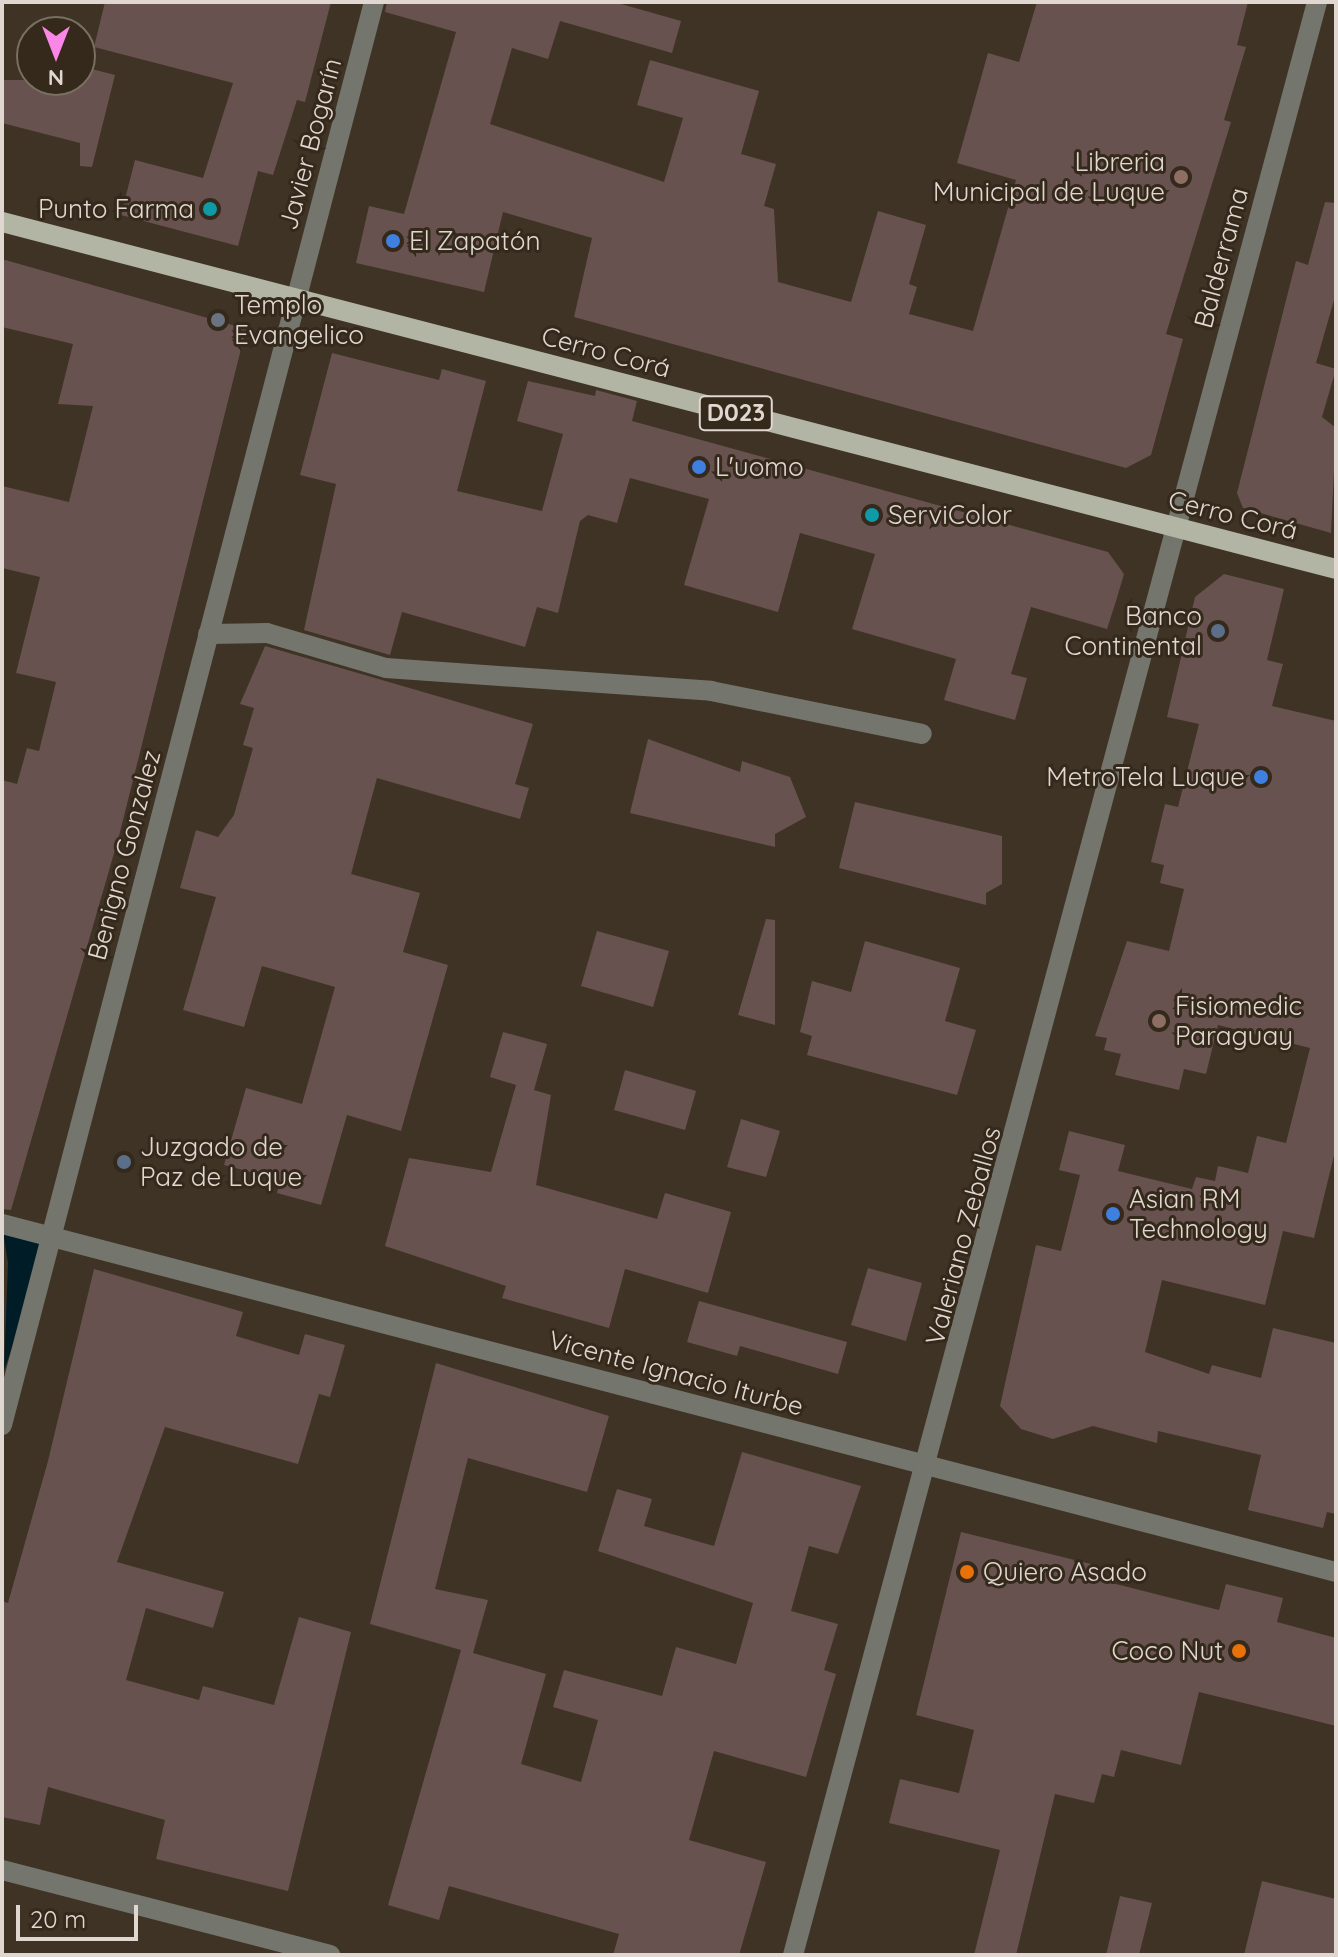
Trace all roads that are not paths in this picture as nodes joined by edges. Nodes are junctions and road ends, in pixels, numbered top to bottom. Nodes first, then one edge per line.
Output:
1 (374, 2) edge
2 (1317, 2) edge
3 (2, 222) edge
4 (296, 298) junction
5 (1177, 528) junction
6 (1336, 569) edge
7 (208, 634) junction
8 (922, 734) dead end
9 (2, 1224) edge
10 (51, 1237) junction
11 (2, 1425) edge
12 (928, 1466) junction
13 (1336, 1572) edge
14 (2, 1870) edge
15 (330, 1955) edge
16 (793, 1955) edge

1 - 4 street, Javier Bogarín
2 - 5 street, Balderrama
3 - 4 main road, Cerro Corá / D023
4 - 5 main road, Cerro Corá / D023
4 - 7 street, Benigno Gonzalez
5 - 6 main road, Cerro Corá / D023
5 - 12 street, Valeriano Zeballos
7 - 8 street
7 - 10 street, Benigno Gonzalez
9 - 10 street, Vicente Ignacio Iturbe
10 - 11 street, Benigno Gonzalez
10 - 12 street, Vicente Ignacio Iturbe
12 - 13 street, Vicente Ignacio Iturbe
12 - 16 street, Valeriano Zeballos
14 - 15 street

